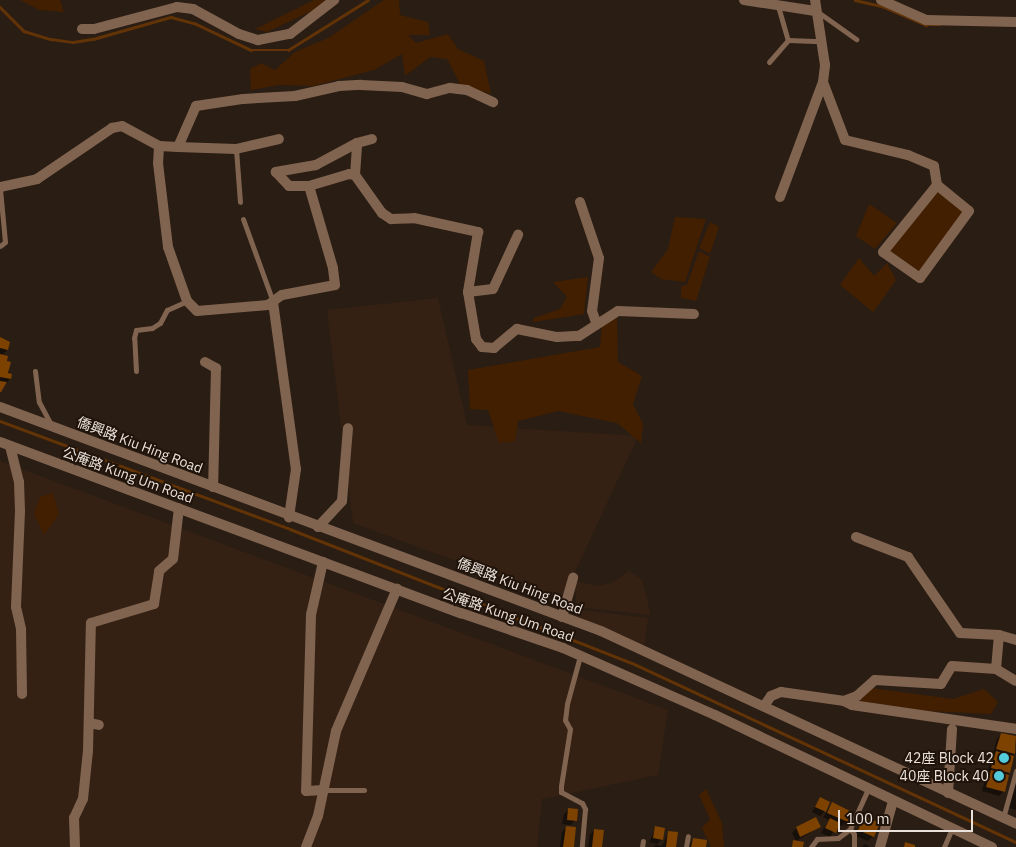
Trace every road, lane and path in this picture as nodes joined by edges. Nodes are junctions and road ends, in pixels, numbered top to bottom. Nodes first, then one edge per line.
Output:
1 (334, 0) edge
2 (744, 0) edge
3 (881, 0) edge
4 (777, 4) junction
5 (815, 6) edge
6 (1016, 22) edge
7 (82, 29) dead end
8 (856, 39) dead end
9 (788, 40) junction
10 (822, 41) junction
11 (769, 62) dead end
12 (823, 82) junction
13 (493, 102) dead end
14 (279, 139) dead end
15 (372, 139) dead end
16 (357, 143) junction
17 (159, 146) junction
18 (178, 147) junction
19 (236, 149) junction
20 (355, 176) junction
21 (937, 185) junction
22 (309, 186) junction
23 (0, 188) edge
24 (780, 197) dead end
25 (240, 202) dead end
26 (580, 202) dead end
27 (244, 219) dead end
28 (518, 235) dead end
29 (0, 246) edge
30 (468, 292) junction
31 (187, 301) junction
32 (273, 302) junction
33 (694, 314) dead end
34 (596, 322) junction
35 (205, 362) dead end
36 (35, 371) dead end
37 (136, 371) dead end
38 (0, 407) edge
39 (56, 428) junction
40 (348, 428) dead end
41 (0, 442) edge
42 (10, 446) junction
43 (214, 487) junction
44 (179, 508) junction
45 (290, 517) junction
46 (318, 527) junction
47 (856, 537) dead end
48 (323, 562) junction
49 (573, 578) dead end
50 (397, 589) junction
51 (562, 617) junction
52 (999, 635) junction
53 (1016, 640) edge
54 (580, 655) junction
55 (996, 669) junction
56 (1016, 681) edge
57 (22, 694) dead end
58 (844, 701) junction
59 (764, 706) junction
60 (952, 729) dead end
61 (1016, 729) edge
62 (1016, 771) edge
63 (868, 789) junction
64 (324, 790) junction
65 (364, 790) dead end
66 (948, 793) junction
67 (893, 801) junction
68 (1003, 818) junction
69 (1016, 824) edge
70 (952, 828) junction
71 (850, 829) junction
72 (688, 836) dead end
73 (76, 847) edge
74 (306, 847) edge
75 (582, 847) edge
76 (686, 847) edge
77 (812, 847) edge
78 (854, 847) edge
79 (880, 847) edge
80 (944, 847) edge
81 (992, 847) edge

1 - 7 street
2 - 4 street
3 - 6 street
4 - 5 street
4 - 9 lane
5 - 8 lane
5 - 10 street
9 - 10 lane
9 - 11 lane
10 - 12 street
12 - 21 street
12 - 24 street
13 - 18 street
14 - 19 street
15 - 16 street
16 - 20 street
16 - 22 street
17 - 18 street
17 - 23 street
17 - 31 street
18 - 19 street
19 - 25 lane
20 - 22 street
20 - 30 street
21 - 21 street
22 - 32 street
23 - 29 lane
26 - 34 street
27 - 32 lane
28 - 30 street
30 - 34 street
31 - 32 street
31 - 37 lane
32 - 45 street
33 - 34 street
35 - 43 street
36 - 39 lane
38 - 39 street, 僑興路 Kiu Hing Road
39 - 43 street, 僑興路 Kiu Hing Road
40 - 46 street
41 - 42 street, 公庵路 Kung Um Road
42 - 44 street, 公庵路 Kung Um Road
42 - 57 street
43 - 45 street, 僑興路 Kiu Hing Road
44 - 48 street, 公庵路 Kung Um Road
44 - 73 street
45 - 46 street, 僑興路 Kiu Hing Road
46 - 51 street, 僑興路 Kiu Hing Road
47 - 52 street
48 - 50 street, 公庵路 Kung Um Road
48 - 64 street
49 - 51 street
50 - 54 street, 公庵路 Kung Um Road
50 - 64 street
51 - 59 street, 僑興路 Kiu Hing Road
52 - 53 street
52 - 55 street
54 - 63 street, 公庵路 Kung Um Road
54 - 75 lane
55 - 56 street
55 - 58 street
58 - 59 street
58 - 61 street
59 - 66 street, 僑興路 Kiu Hing Road
60 - 66 street
62 - 68 lane
63 - 67 street, 公庵路 Kung Um Road
63 - 71 lane
64 - 65 lane
64 - 74 street
66 - 68 street, 僑興路 Kiu Hing Road
67 - 70 street, 公庵路 Kung Um Road
67 - 79 street
68 - 69 street, 僑興路 Kiu Hing Road
70 - 80 lane
70 - 81 street, 公庵路 Kung Um Road
71 - 77 lane
71 - 78 lane
72 - 76 lane

